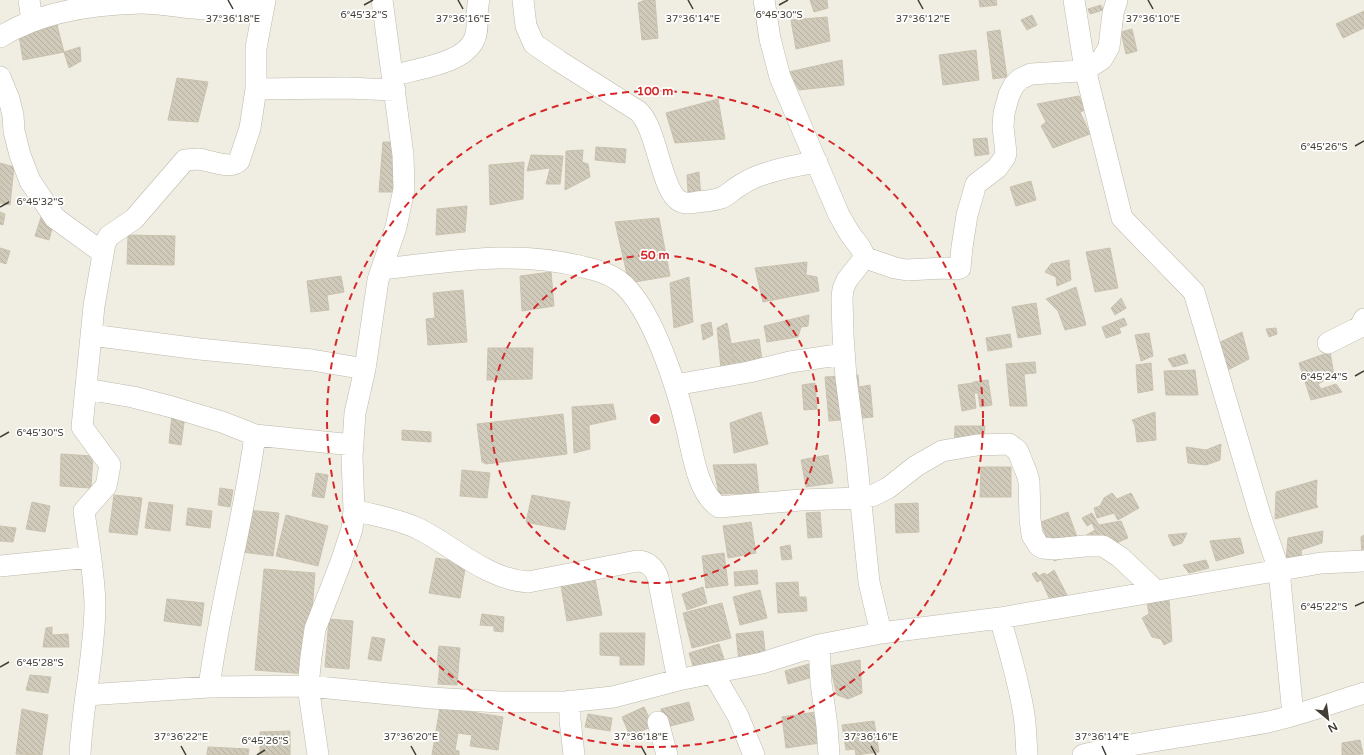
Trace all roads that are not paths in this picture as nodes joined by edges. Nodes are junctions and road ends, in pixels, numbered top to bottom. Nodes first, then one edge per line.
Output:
1 (29, 0) edge
2 (382, 0) edge
3 (479, 0) edge
4 (523, 0) edge
5 (764, 0) edge
6 (1074, 0) edge
7 (1117, 0) edge
8 (264, 5) edge
9 (32, 21) junction
10 (0, 37) edge
11 (1085, 69) junction
12 (0, 78) edge
13 (394, 83) junction
14 (256, 89) junction
15 (817, 162) junction
16 (103, 252) junction
17 (863, 257) junction
18 (382, 270) junction
19 (1364, 319) edge
20 (91, 335) junction
21 (1328, 342) dead end
22 (844, 354) junction
23 (365, 369) junction
24 (676, 385) junction
25 (86, 388) junction
26 (255, 435) junction
27 (353, 446) junction
28 (860, 498) junction
29 (354, 510) junction
30 (90, 557) junction
31 (1364, 561) edge
32 (0, 566) edge
33 (1279, 570) junction
34 (1156, 591) junction
35 (1000, 618) junction
36 (881, 634) junction
37 (819, 645) junction
38 (713, 673) junction
39 (678, 680) junction
40 (308, 686) junction
41 (209, 687) junction
42 (1364, 693) edge
43 (86, 695) junction
44 (570, 701) junction
45 (1293, 715) junction
46 (658, 722) dead end
47 (1088, 754) edge
48 (80, 755) edge
49 (318, 755) edge
50 (574, 755) edge
51 (667, 755) edge
52 (754, 755) edge
53 (829, 755) edge
54 (1027, 755) edge

1 - 9 street
2 - 13 street
3 - 13 street
4 - 15 street
5 - 15 street
6 - 11 street
7 - 11 street
8 - 9 street
8 - 14 street
9 - 10 street
11 - 17 street
11 - 33 street
12 - 16 street
13 - 14 street
13 - 18 street
14 - 16 street
15 - 17 street
16 - 20 street
17 - 22 street
18 - 23 street
18 - 24 street
19 - 21 street
20 - 23 street
20 - 25 street
22 - 24 street
22 - 28 street
23 - 27 street
24 - 28 street
25 - 26 street
25 - 30 street
26 - 27 street
26 - 41 street
27 - 29 street
28 - 34 street
28 - 36 street
29 - 39 street
29 - 40 street
30 - 32 street
30 - 43 street
31 - 33 street
33 - 34 street
33 - 45 street
34 - 35 street
35 - 36 street
35 - 54 street
36 - 37 street
37 - 38 street
37 - 53 street
38 - 39 street
38 - 52 street
39 - 44 street
40 - 41 street
40 - 44 street
40 - 49 street
41 - 43 street
42 - 45 street
43 - 48 street
44 - 50 street
45 - 47 street
46 - 51 street

